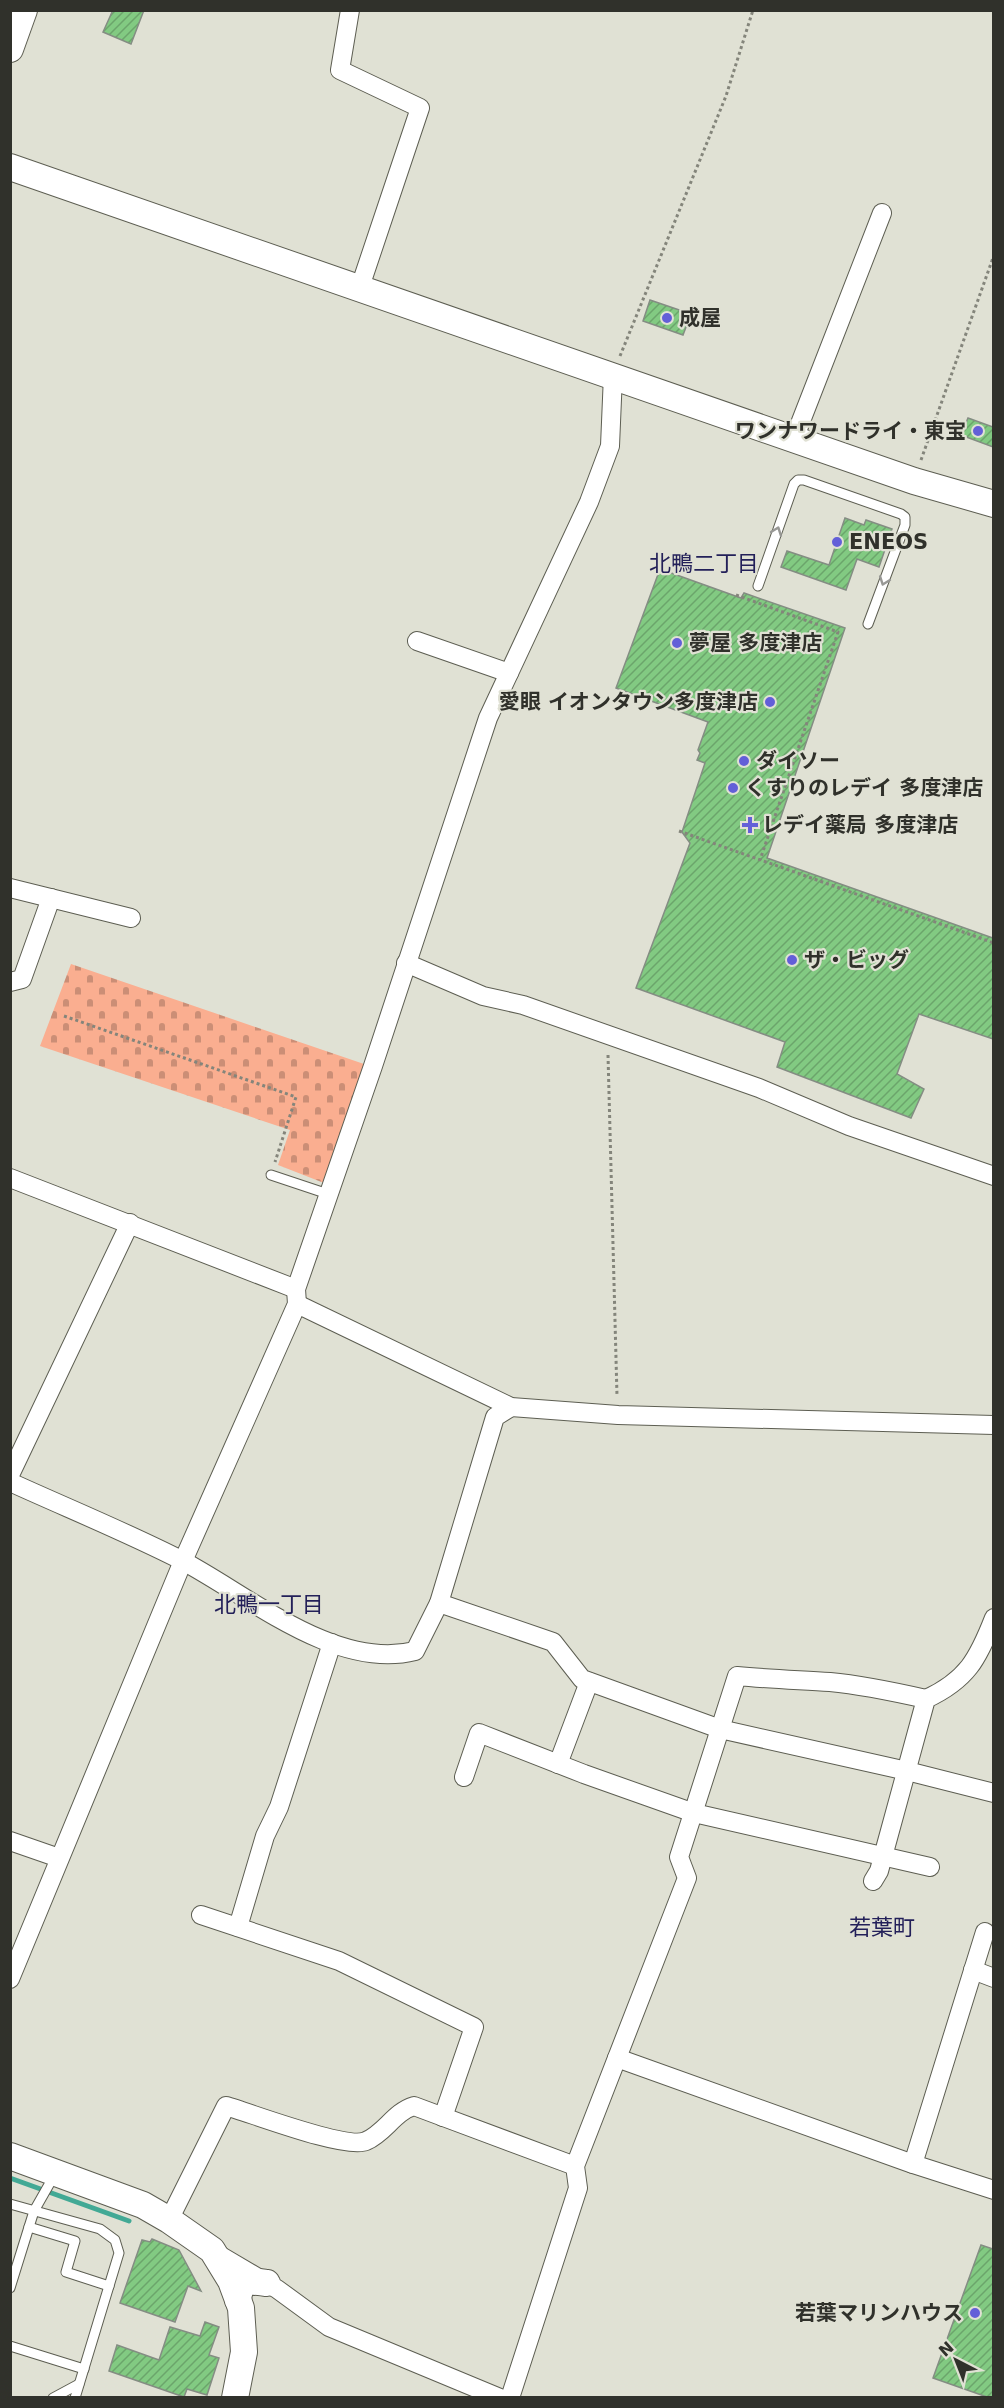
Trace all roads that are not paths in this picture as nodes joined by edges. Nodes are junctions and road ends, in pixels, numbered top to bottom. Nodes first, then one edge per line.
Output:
1 (24, 10) edge
2 (350, 10) edge
3 (10, 49) edge
4 (10, 167) edge
5 (882, 213) dead end
6 (359, 290) junction
7 (613, 375) junction
8 (794, 439) junction
9 (993, 504) edge
10 (758, 586) dead end
11 (868, 624) dead end
12 (417, 641) dead end
13 (509, 673) junction
14 (10, 888) edge
15 (51, 898) junction
16 (131, 918) dead end
17 (406, 963) junction
18 (10, 982) edge
19 (271, 1175) road end
20 (993, 1176) edge
21 (10, 1178) edge
22 (328, 1194) junction
23 (130, 1223) junction
24 (296, 1296) junction
25 (511, 1407) junction
26 (993, 1425) edge
27 (10, 1475) edge
28 (10, 1482) edge
29 (183, 1561) junction
30 (439, 1602) junction
31 (993, 1618) edge
32 (332, 1643) junction
33 (589, 1682) junction
34 (926, 1699) junction
35 (720, 1729) junction
36 (558, 1764) junction
37 (907, 1771) junction
38 (464, 1777) dead end
39 (993, 1793) edge
40 (693, 1813) junction
41 (10, 1841) edge
42 (884, 1857) junction
43 (59, 1858) junction
44 (930, 1867) dead end
45 (873, 1881) dead end
46 (201, 1915) dead end
47 (238, 1927) junction
48 (985, 1932) dead end
49 (973, 1970) junction
50 (993, 1978) edge
51 (10, 1979) edge
52 (617, 2058) junction
53 (443, 2116) junction
54 (10, 2156) edge
55 (913, 2164) junction
56 (575, 2166) junction
57 (53, 2178) junction
58 (993, 2190) edge
59 (10, 2204) edge
60 (34, 2211) junction
61 (169, 2220) junction
62 (30, 2227) junction
63 (212, 2250) junction
64 (267, 2283) junction
65 (109, 2286) junction
66 (10, 2288) edge
67 (238, 2300) junction
68 (10, 2346) edge
69 (84, 2368) junction
70 (79, 2384) junction
71 (53, 2397) edge
72 (75, 2397) edge
73 (235, 2397) edge
74 (500, 2397) edge
75 (510, 2397) edge

1 - 3 street
2 - 6 street
4 - 6 street
5 - 8 street
6 - 7 street
7 - 8 street
7 - 13 street
8 - 9 street
10 -> 11 lane
12 - 13 street
13 - 17 street
14 - 15 street
15 - 16 street
15 - 18 street
17 - 20 street
17 - 22 street
19 - 22 lane
21 - 23 street
22 - 24 street
23 - 24 street
23 - 27 street
24 - 25 street
24 - 29 street
25 - 26 street
25 - 30 street
28 - 29 street
29 - 32 street
29 - 43 street
30 - 32 street
30 - 33 street
31 - 34 street
32 - 47 street
33 - 35 street
33 - 36 street
34 - 35 street
34 - 37 street
35 - 37 street
35 - 40 street
36 - 38 street
36 - 40 street
37 - 39 street
37 - 42 street
40 - 42 street
40 - 52 street
41 - 43 street
42 - 44 street
42 - 45 street
43 - 51 street
46 - 47 street
47 - 53 street
48 - 49 street
49 - 50 street
49 - 55 street
52 - 55 street
52 - 56 street
53 - 56 street
53 - 61 street
54 - 57 street
55 - 58 street
56 - 75 street
57 - 60 lane
57 - 61 street
59 - 60 lane
60 - 62 lane
60 - 65 lane
61 - 63 street
62 - 65 lane
62 - 66 lane
63 - 64 street
63 - 67 street
64 - 67 street
64 - 74 street
65 - 69 lane
67 - 73 street
68 - 69 lane
69 - 70 lane
70 - 71 lane
70 - 72 lane

